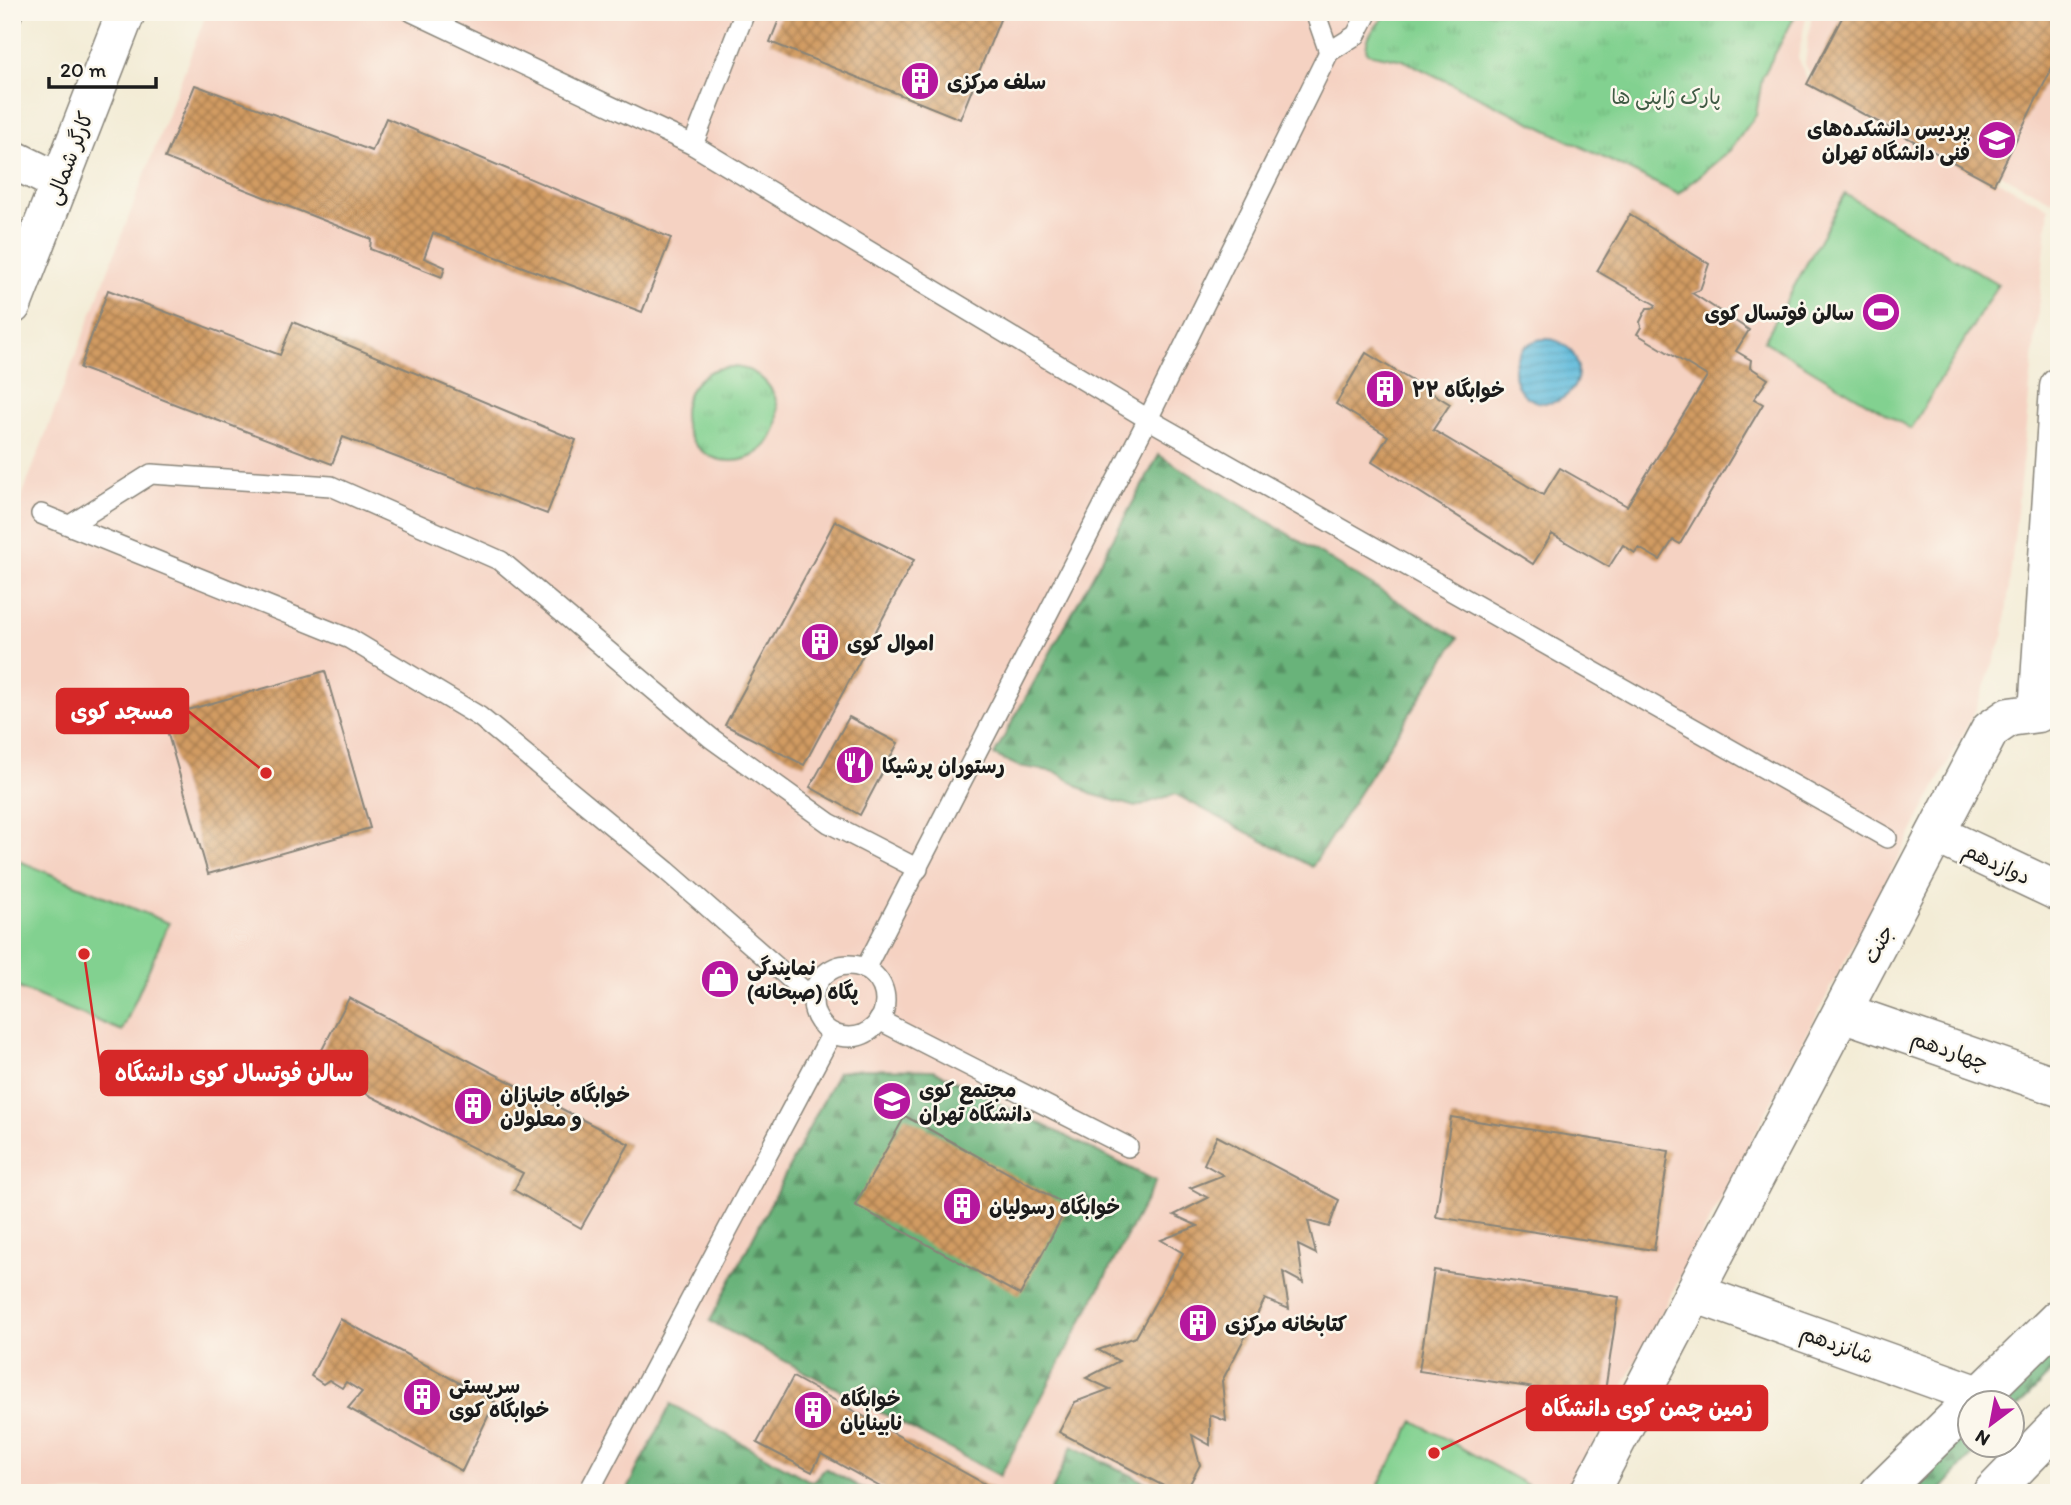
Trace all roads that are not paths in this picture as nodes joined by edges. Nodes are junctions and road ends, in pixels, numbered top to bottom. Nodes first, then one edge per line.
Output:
1 (126, 12) edge
2 (412, 12) edge
3 (745, 12) edge
4 (1315, 12) edge
5 (1368, 12) edge
6 (1329, 52) junction
7 (693, 145) junction
8 (12, 159) edge
9 (59, 182) junction
10 (12, 305) edge
11 (2059, 387) edge
12 (1148, 419) junction
13 (2056, 457) edge
14 (41, 514) dead end
15 (70, 525) junction
16 (2048, 716) edge
17 (1936, 834) junction
18 (1887, 838) dead end
19 (918, 869) junction
20 (2059, 892) edge
21 (865, 969) junction
22 (812, 998) junction
23 (1842, 1012) junction
24 (879, 1020) junction
25 (832, 1033) junction
26 (2059, 1087) edge
27 (1128, 1147) dead end
28 (1694, 1293) junction
29 (2059, 1318) edge
30 (1984, 1390) edge
31 (1955, 1394) edge
32 (1955, 1419) edge
33 (2059, 1424) edge
34 (587, 1493) edge
35 (1589, 1493) edge
36 (1879, 1493) edge
37 (1992, 1493) edge

1 - 9 main road, کارگر شمالی
2 - 7 lane
3 - 7 lane
4 - 6 lane
5 - 6 lane
6 - 12 lane
7 - 12 lane
8 - 9 main road
9 - 10 main road, کارگر شمالی
11 - 13 main road, جنت
12 - 18 lane
12 - 19 lane
13 - 16 main road, جنت
14 - 15 lane
15 - 19 lane
15 - 22 lane
16 - 17 main road, جنت
17 - 20 main road, دوازدهم
17 - 23 main road, جنت
19 - 21 lane
21 - 22 lane
21 - 24 lane
22 - 25 lane
23 - 26 main road, چهاردهم
23 - 28 main road, جنت
24 - 25 lane
24 - 27 lane
25 - 34 lane
28 - 31 main road, شانزدهم
28 - 35 main road, جنت
29 - 30 main road
32 - 36 main road
33 - 37 main road

